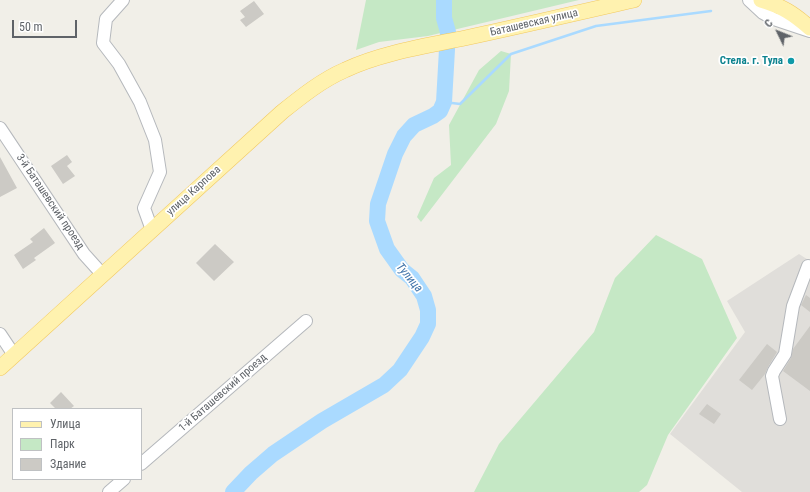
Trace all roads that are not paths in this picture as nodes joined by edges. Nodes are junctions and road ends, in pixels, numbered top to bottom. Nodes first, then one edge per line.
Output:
1 (123, 0) edge
2 (629, 0) edge
3 (749, 0) edge
4 (762, 0) edge
5 (788, 0) edge
6 (810, 28) edge
7 (410, 50) joint
8 (0, 128) edge
9 (152, 230) junction
10 (809, 265) edge
11 (102, 274) junction
12 (306, 321) dead end
13 (0, 334) edge
14 (14, 355) junction
15 (0, 368) edge
16 (780, 419) dead end
17 (142, 463) edge
18 (123, 480) edge
19 (109, 492) edge

1 - 9 street
2 - 7 main road, Баташевская улица
3 - 6 street
4 - 6 main road
5 - 6 main road
7 - 9 main road, улица Карпова
8 - 11 street, 3-й Баташевский проезд
9 - 11 main road, улица Карпова
10 - 16 street
11 - 14 main road, улица Карпова
12 - 17 street, 1-й Баташевский проезд
13 - 14 street
14 - 15 main road, улица Карпова
18 - 19 street

